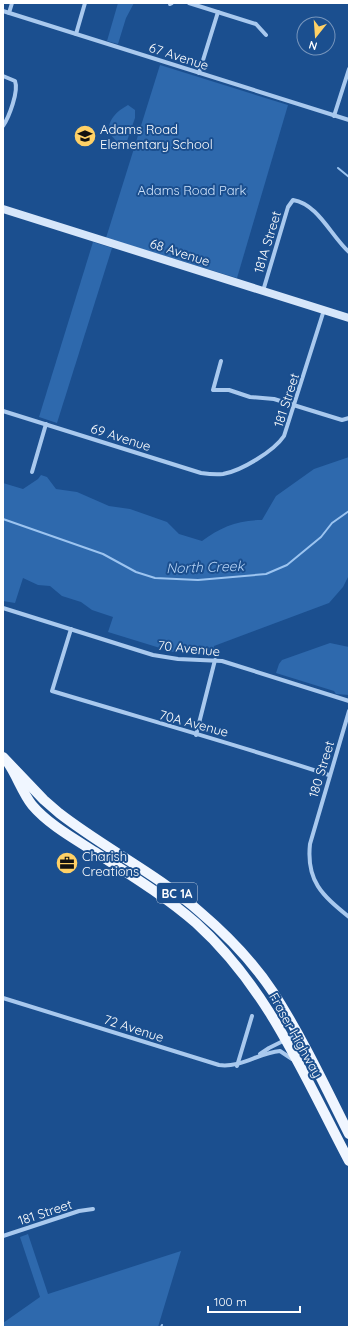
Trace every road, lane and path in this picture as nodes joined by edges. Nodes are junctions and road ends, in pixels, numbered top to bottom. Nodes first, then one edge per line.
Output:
1 (12, 3) edge
2 (85, 3) edge
3 (189, 3) edge
4 (3, 11) edge
5 (218, 12) junction
6 (9, 13) junction
7 (76, 34) junction
8 (266, 35) dead end
9 (349, 69) edge
10 (199, 73) junction
11 (3, 76) edge
12 (334, 116) junction
13 (349, 120) edge
14 (3, 126) edge
15 (3, 209) edge
16 (349, 252) edge
17 (262, 291) junction
18 (324, 310) junction
19 (349, 318) edge
20 (221, 361) dead end
21 (295, 405) junction
22 (3, 411) edge
23 (349, 418) edge
24 (46, 424) junction
25 (234, 471) joint
26 (32, 472) dead end
27 (3, 608) edge
28 (71, 629) junction
29 (216, 660) junction
30 (349, 701) edge
31 (349, 711) edge
32 (196, 735) junction
33 (6, 760) edge
34 (329, 775) junction
35 (349, 917) edge
36 (3, 998) edge
37 (252, 1016) dead end
38 (298, 1034) junction
39 (286, 1040) junction
40 (258, 1056) junction
41 (298, 1064) junction
42 (237, 1066) junction
43 (349, 1134) edge
44 (349, 1161) edge
45 (93, 1209) dead end
46 (3, 1234) edge

1 - 6 street
2 - 7 street
3 - 5 street
4 - 6 street, 67 Avenue
5 - 8 street
5 - 10 street
6 - 7 street, 67 Avenue
7 - 10 street, 67 Avenue
9 - 12 street
10 - 12 street, 67 Avenue
11 - 14 street
12 - 13 street, 67 Avenue
15 - 17 street, 68 Avenue
16 - 17 street, 181A Street
17 - 18 street, 68 Avenue
18 - 19 street, 68 Avenue
18 - 21 street, 181 Street
20 - 21 street
21 - 23 street
21 - 25 street, 181 Street
22 - 24 street, 69 Avenue
24 - 25 street, 69 Avenue
24 - 26 street
27 - 28 street, 70 Avenue
28 - 29 street, 70 Avenue
28 - 32 street, 70A Avenue
29 - 30 street, 70 Avenue
29 - 32 street
31 - 34 street, 180 Street
32 - 34 street, 70A Avenue
33 - 38 main road, Fraser Highway / BC 1A
33 - 39 main road, Fraser Highway / BC 1A
34 - 35 street, 180 Street
36 - 42 street, 72 Avenue
37 - 42 street
38 - 39 street, 72 Avenue
38 - 43 main road, Fraser Highway / BC 1A
39 - 40 street, 72 Avenue
39 - 41 main road, Fraser Highway / BC 1A
40 - 41 street, 72 Avenue
40 - 42 street, 72 Avenue
41 - 44 main road, Fraser Highway / BC 1A
45 - 46 street, 181 Street

